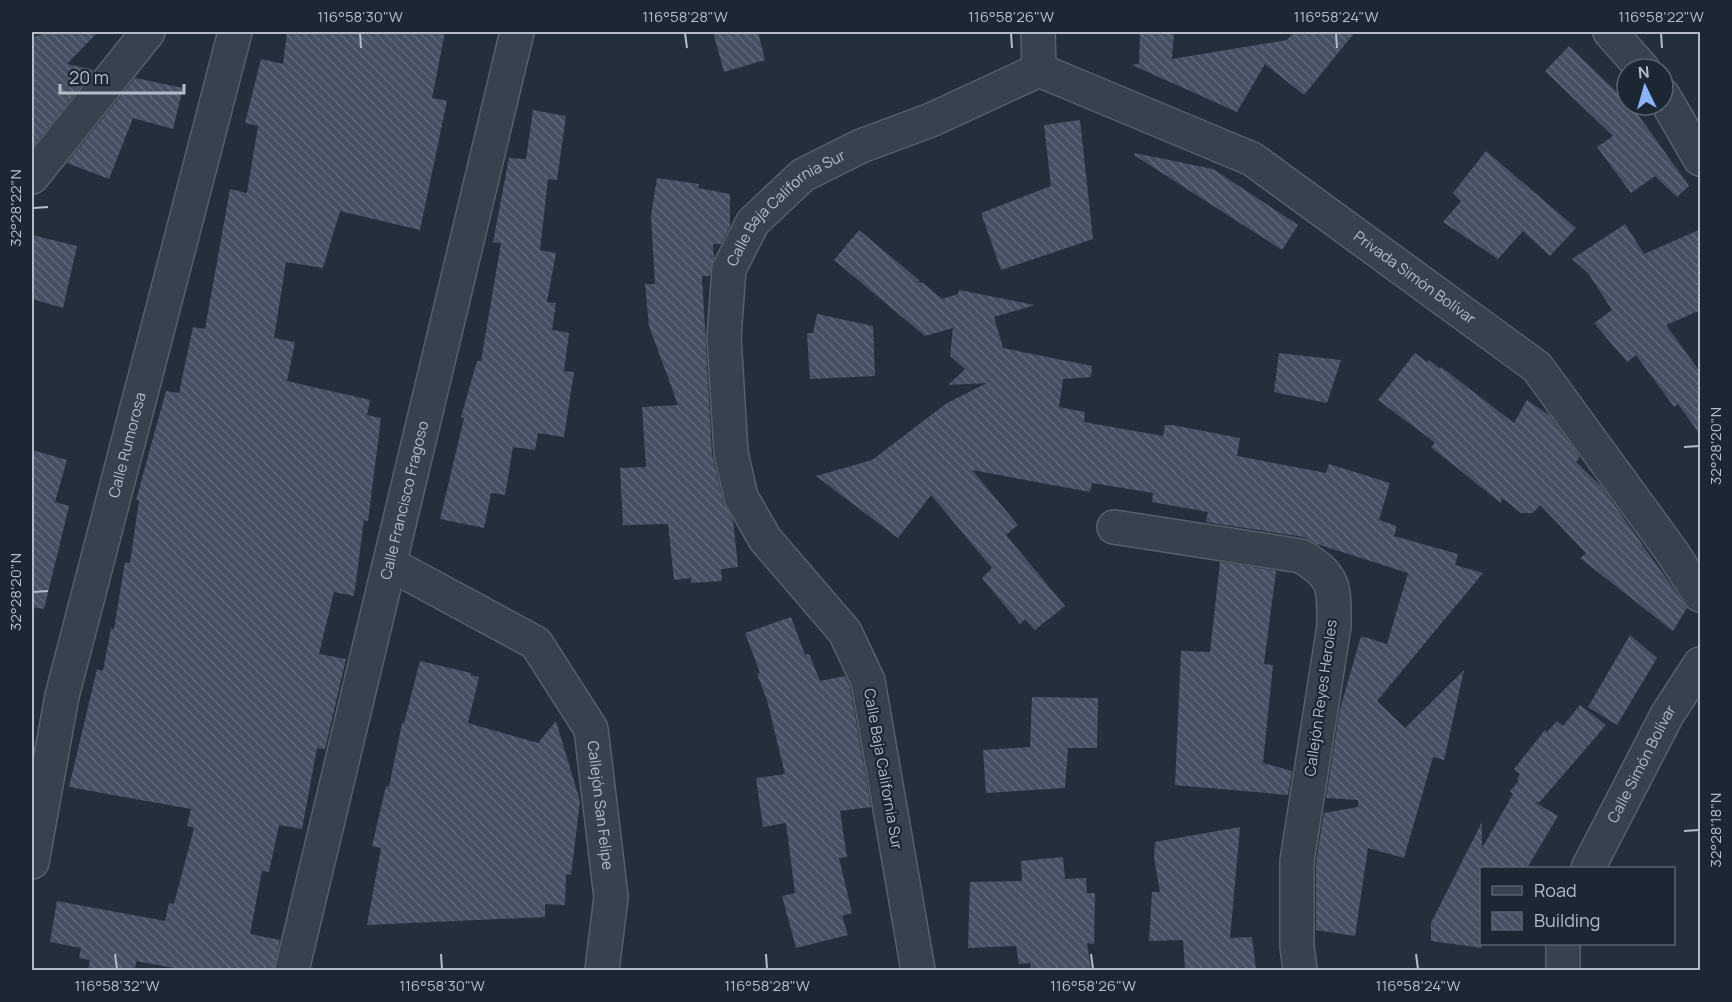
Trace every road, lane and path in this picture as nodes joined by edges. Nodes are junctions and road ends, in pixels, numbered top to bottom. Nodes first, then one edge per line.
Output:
1 (148, 32) edge
2 (235, 32) edge
3 (517, 32) edge
4 (1038, 32) edge
5 (1610, 32) edge
6 (1632, 57) edge
7 (1039, 70) junction
8 (1675, 115) edge
9 (1701, 159) edge
10 (32, 177) edge
11 (1114, 527) dead end
12 (390, 564) junction
13 (1701, 595) edge
14 (1701, 664) edge
15 (32, 862) edge
16 (1589, 867) edge
17 (1563, 945) edge
18 (292, 970) edge
19 (602, 970) edge
20 (918, 970) edge
21 (1300, 970) edge
22 (1563, 970) edge

1 - 10 street
2 - 15 street, Calle Rumorosa
3 - 12 street, Calle Francisco Fragoso
4 - 7 street
5 - 6 street
7 - 13 street, Privada Simón Bolívar
7 - 20 street, Calle Baja California Sur
8 - 9 street
11 - 21 street, Callejón Reyes Heroles
12 - 18 street, Calle Francisco Fragoso
12 - 19 street, Callejón San Felipe
14 - 16 street, Calle Simón Bolívar
17 - 22 street

